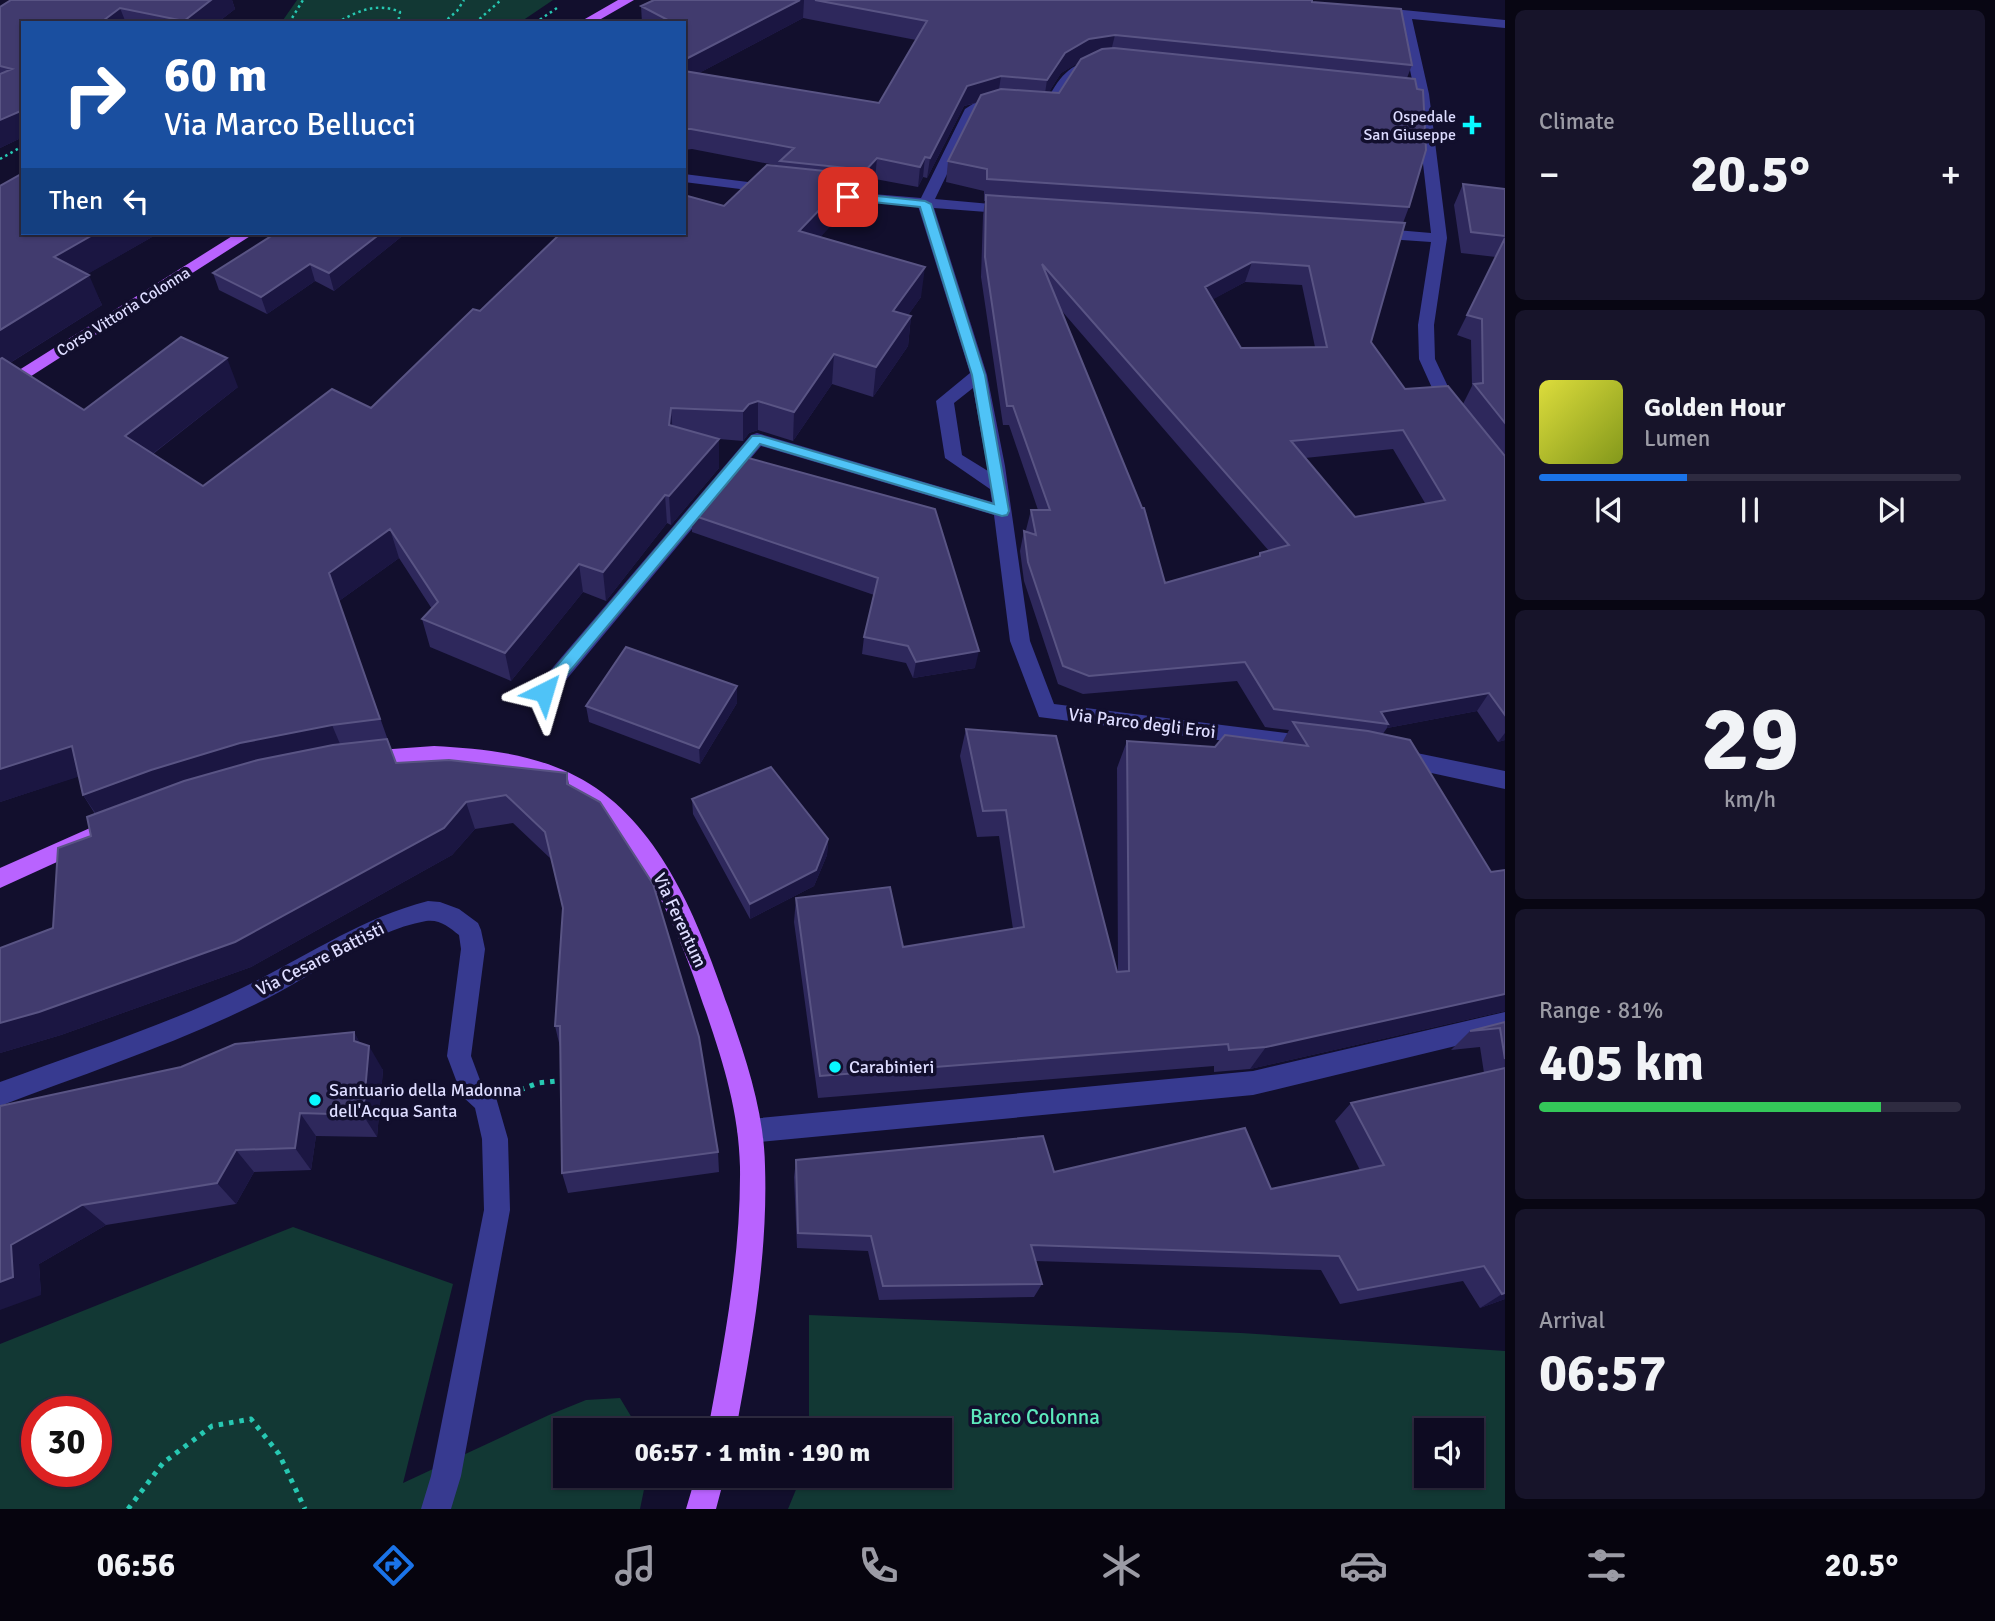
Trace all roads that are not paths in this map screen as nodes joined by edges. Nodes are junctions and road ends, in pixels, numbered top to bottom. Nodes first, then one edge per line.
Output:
1 (628, 0) edge
2 (1378, 11) edge
3 (1405, 14) junction
4 (588, 21) edge
5 (1505, 24) edge
6 (1110, 62) edge
7 (686, 177) edge
8 (788, 190) edge
9 (816, 193) edge
10 (925, 204) junction
11 (1029, 211) edge
12 (1357, 232) edge
13 (244, 235) edge
14 (1439, 238) junction
15 (979, 375) junction
16 (0, 390) edge
17 (1466, 424) edge
18 (999, 486) junction
19 (1002, 511) junction
20 (544, 692) dead end
21 (1325, 745) edge
22 (1377, 754) edge
23 (347, 763) edge
24 (1505, 780) edge
25 (138, 817) edge
26 (0, 878) edge
27 (1505, 1023) edge
28 (0, 1094) edge
29 (750, 1131) junction
30 (724, 1418) edge
31 (707, 1488) edge
32 (436, 1509) edge
33 (701, 1509) edge

1 - 4 main road
2 - 3 street
3 - 5 street
3 - 14 street
6 - 10 street
7 - 8 street
9 - 10 street
10 - 11 street
10 - 15 street, Via Parco degli Eroi
12 - 14 street
13 - 16 main road, Corso Vittoria Colonna
14 - 17 street
15 - 18 street, Via Parco degli Eroi
15 - 18 street
18 - 19 street, Via Parco degli Eroi
19 - 20 street
19 - 21 street, Via Parco degli Eroi
22 - 24 street
23 - 29 main road, Via Ferentum
25 - 26 main road
27 - 29 street
28 - 32 street, Via Cesare Battisti
29 - 30 main road, Via Ferentum
31 - 33 main road

